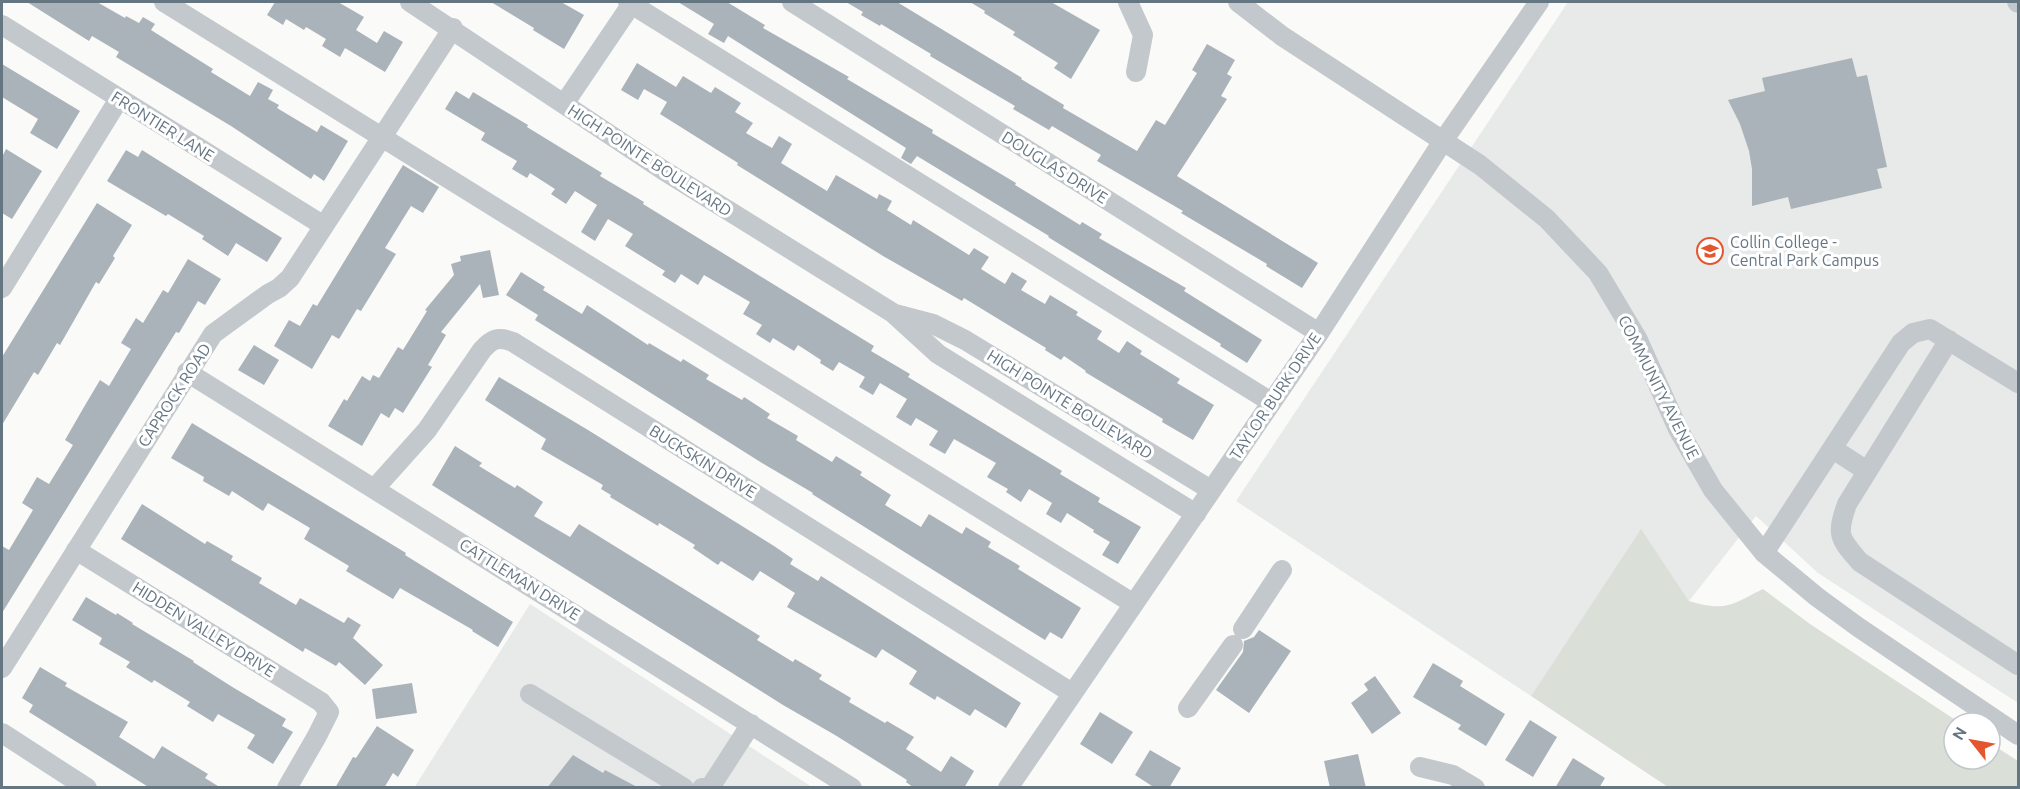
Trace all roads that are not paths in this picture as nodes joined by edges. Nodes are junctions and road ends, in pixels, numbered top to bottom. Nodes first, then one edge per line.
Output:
1 (164, 2) edge
2 (410, 2) edge
3 (631, 2) edge
4 (792, 2) edge
5 (1128, 2) edge
6 (1238, 2) edge
7 (1539, 2) edge
8 (2, 25) edge
9 (453, 28) junction
10 (1136, 72) dead end
11 (119, 99) junction
12 (564, 104) junction
13 (382, 137) junction
14 (1443, 141) junction
15 (324, 226) junction
16 (2, 288) edge
17 (893, 313) junction
18 (1319, 333) junction
19 (1949, 340) junction
20 (187, 372) junction
21 (2019, 383) edge
22 (1271, 402) junction
23 (1833, 449) junction
24 (1867, 471) junction
25 (375, 488) junction
26 (1211, 490) junction
27 (1196, 514) junction
28 (76, 550) junction
29 (1764, 553) junction
30 (1282, 570) dead end
31 (1134, 604) junction
32 (2019, 665) edge
33 (2, 668) edge
34 (1072, 693) junction
35 (530, 694) dead end
36 (1188, 708) dead end
37 (751, 724) junction
38 (2, 733) edge
39 (2019, 735) edge
40 (1420, 766) dead end
41 (87, 788) edge
42 (287, 788) edge
43 (684, 788) edge
44 (702, 788) edge
45 (852, 788) edge
46 (1008, 788) edge
47 (1474, 788) edge

1 - 13 street
2 - 9 street, HIGH POINTE BOULEVARD
3 - 12 street
3 - 22 street
4 - 18 street, DOUGLAS DRIVE
5 - 10 street
6 - 14 street, COMMUNITY AVENUE
7 - 14 street, TAYLOR BURK DRIVE
8 - 11 street, FRONTIER LANE
9 - 12 street, HIGH POINTE BOULEVARD
9 - 13 street, CAPROCK ROAD
11 - 15 street, FRONTIER LANE
11 - 16 street
12 - 17 street, HIGH POINTE BOULEVARD
13 - 15 street, CAPROCK ROAD
13 - 31 street
14 - 18 street, TAYLOR BURK DRIVE
14 - 29 street, COMMUNITY AVENUE
15 - 20 street, CAPROCK ROAD
17 - 26 street, HIGH POINTE BOULEVARD
17 - 27 street, HIGH POINTE BOULEVARD
18 - 22 street, TAYLOR BURK DRIVE
19 - 21 street
19 - 23 street
19 - 24 street
20 - 25 street, CATTLEMAN DRIVE
20 - 28 street, CAPROCK ROAD
22 - 26 street, TAYLOR BURK DRIVE
23 - 24 street
23 - 29 street
24 - 32 street
25 - 34 street, BUCKSKIN DRIVE
25 - 37 street, CATTLEMAN DRIVE
26 - 27 street, TAYLOR BURK DRIVE
27 - 31 street, TAYLOR BURK DRIVE
28 - 33 street, CAPROCK ROAD
28 - 42 street, HIDDEN VALLEY DRIVE
29 - 39 street, COMMUNITY AVENUE
30 - 36 street
31 - 34 street, TAYLOR BURK DRIVE
34 - 46 street, TAYLOR BURK DRIVE
35 - 43 street
37 - 44 street
37 - 45 street, CATTLEMAN DRIVE
38 - 41 street
40 - 47 street

